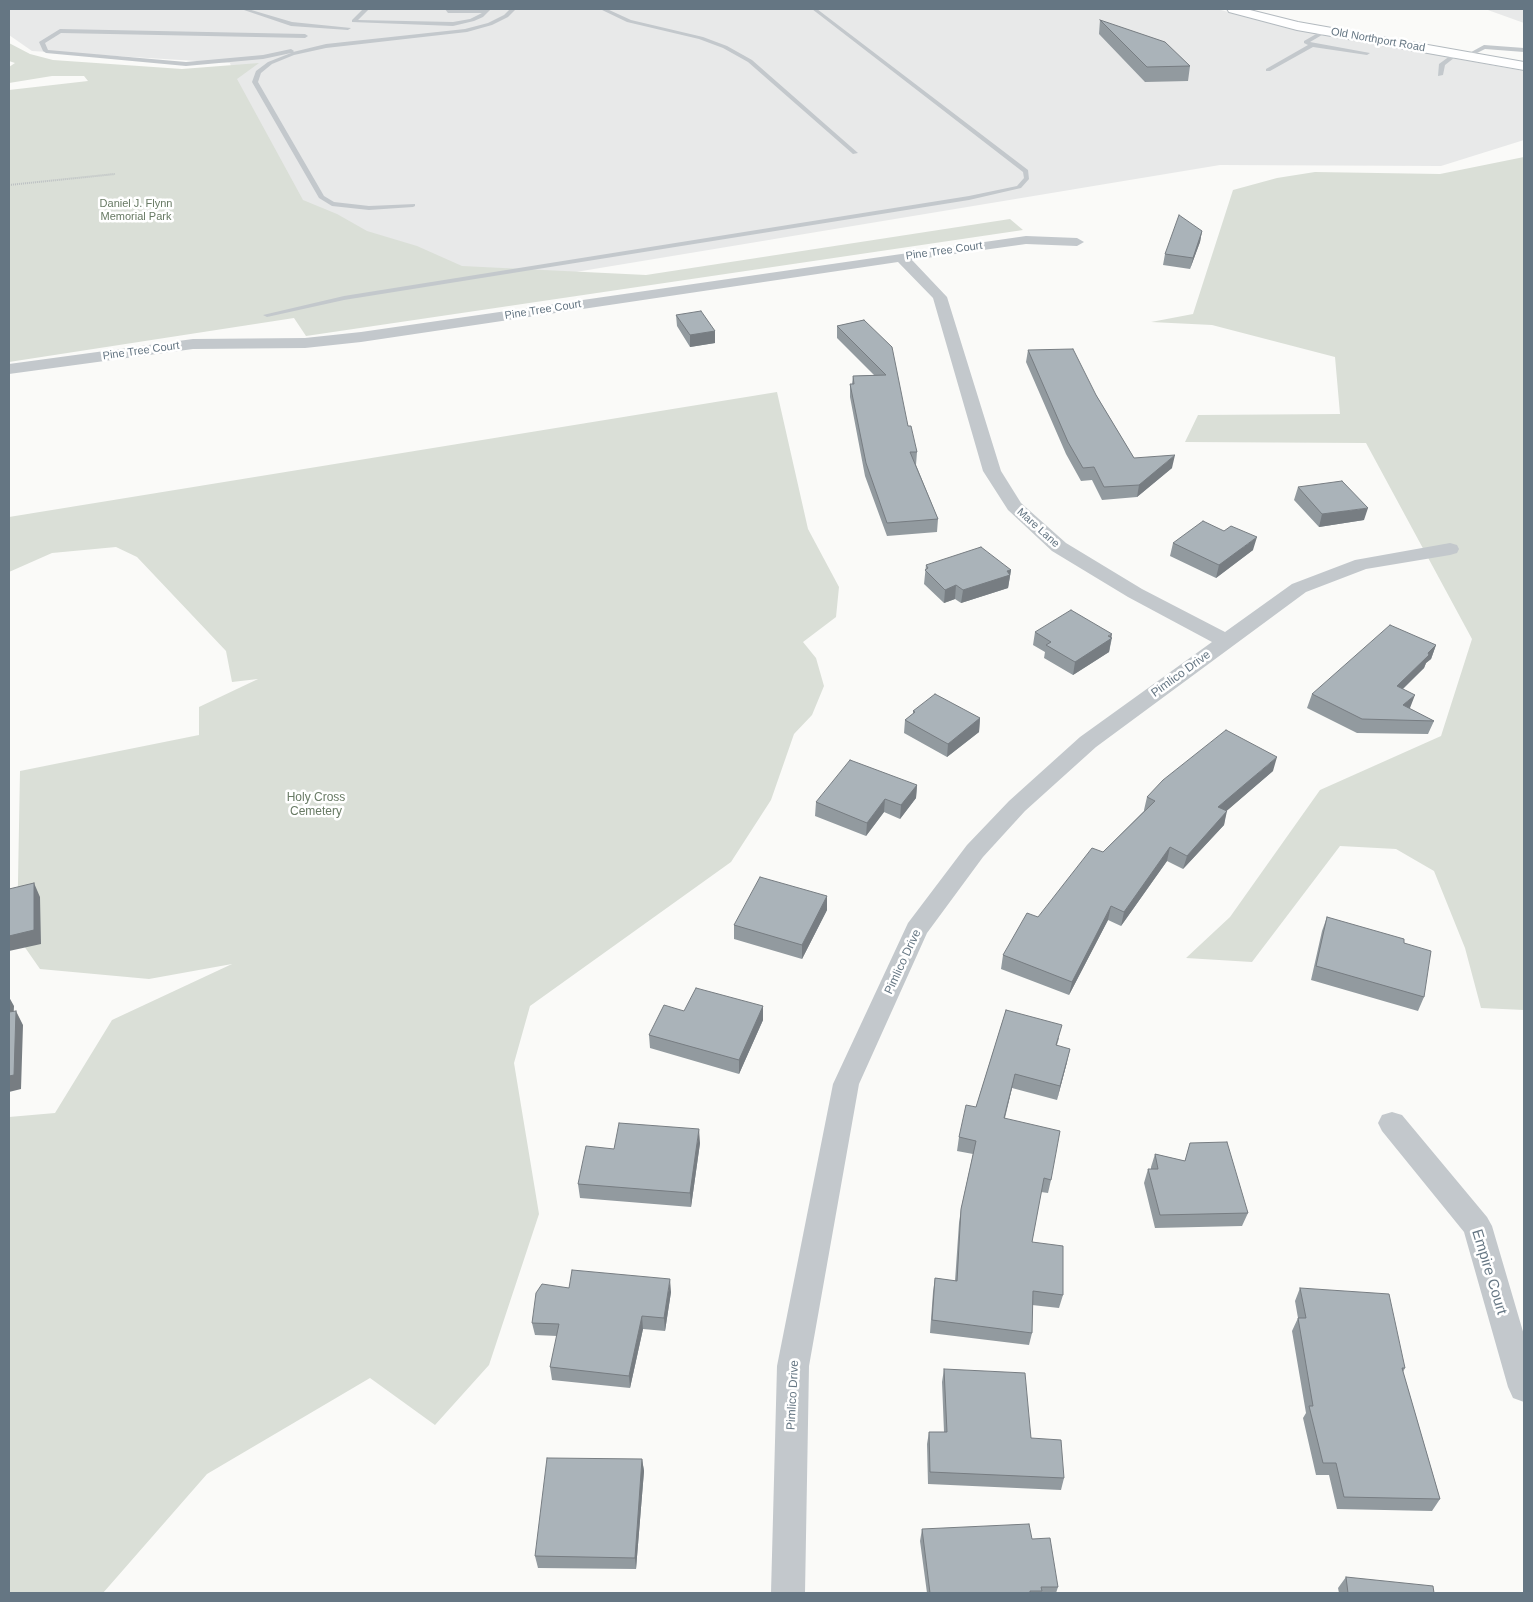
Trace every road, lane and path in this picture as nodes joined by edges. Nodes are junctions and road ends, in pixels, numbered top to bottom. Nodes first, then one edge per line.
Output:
1 (244, 9) edge
2 (366, 9) edge
3 (447, 9) edge
4 (513, 9) edge
5 (603, 9) edge
6 (814, 9) edge
7 (1232, 9) edge
8 (487, 10) edge
9 (381, 22) junction
10 (348, 28) junction
11 (1324, 31) junction
12 (319, 33) dead end
13 (1312, 45) junction
14 (1524, 50) edge
15 (1367, 52) dead end
16 (292, 53) junction
17 (1461, 55) junction
18 (1524, 66) edge
19 (1268, 70) dead end
20 (1440, 75) dead end
21 (855, 153) dead end
22 (115, 174) dead end
23 (9, 185) edge
24 (413, 205) dead end
25 (1077, 242) dead end
26 (901, 257) junction
27 (267, 315) dead end
28 (9, 369) edge
29 (1450, 549) dead end
30 (1226, 641) junction
31 (1392, 1124) dead end
32 (1524, 1387) edge
33 (788, 1593) edge

1 - 10 lane
2 - 9 lane
3 - 8 lane
4 - 16 lane
5 - 21 lane
6 - 27 lane
7 - 11 main road, Old Northport Road
8 - 9 lane
9 - 10 lane
10 - 12 lane
11 - 13 lane
11 - 17 main road, Old Northport Road
13 - 15 lane
13 - 19 lane
14 - 17 lane
16 - 16 lane
16 - 24 lane
17 - 18 main road, Old Northport Road
17 - 20 lane
22 - 23 path
25 - 26 street, Pine Tree Court
26 - 28 street, Pine Tree Court
26 - 30 street, Mare Lane
29 - 30 street, Pimlico Drive
30 - 33 street, Pimlico Drive
31 - 32 street, Empire Court

